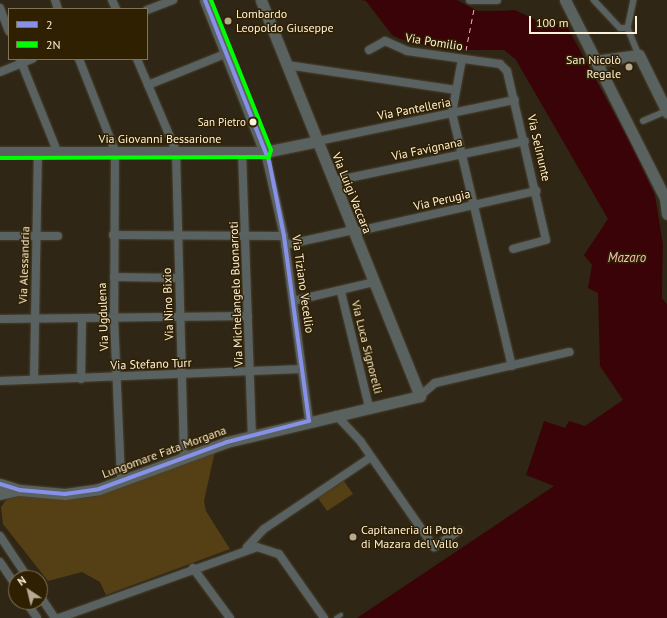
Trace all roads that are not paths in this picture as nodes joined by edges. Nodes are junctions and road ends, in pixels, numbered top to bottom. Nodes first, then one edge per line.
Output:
1 (173, 0) edge
2 (205, 0) edge
3 (261, 0) edge
4 (470, 0) edge
5 (497, 0) edge
6 (565, 0) edge
7 (594, 0) edge
8 (634, 0) edge
9 (485, 1) edge
10 (0, 8) edge
11 (148, 10) edge
12 (8, 28) edge
13 (628, 28) junction
14 (369, 50) dead end
15 (225, 54) junction
16 (639, 55) junction
17 (462, 59) junction
18 (79, 60) edge
19 (137, 60) edge
20 (21, 61) edge
21 (596, 61) junction
22 (500, 64) joint
23 (287, 65) junction
24 (0, 72) edge
25 (148, 85) junction
26 (456, 90) junction
27 (515, 100) junction
28 (667, 111) edge
29 (452, 113) junction
30 (643, 121) dead end
31 (318, 141) junction
32 (525, 141) junction
33 (1, 150) edge
34 (57, 151) junction
35 (115, 151) junction
36 (176, 151) junction
37 (38, 152) junction
38 (242, 152) junction
39 (265, 152) junction
40 (461, 154) junction
41 (334, 181) junction
42 (536, 191) junction
43 (472, 205) junction
44 (667, 214) edge
45 (353, 231) junction
46 (113, 235) junction
47 (0, 236) edge
48 (38, 236) junction
49 (58, 236) dead end
50 (178, 236) junction
51 (246, 236) junction
52 (284, 236) junction
53 (285, 245) junction
54 (513, 249) dead end
55 (114, 278) junction
56 (178, 278) junction
57 (374, 282) junction
58 (341, 292) junction
59 (293, 301) junction
60 (180, 316) junction
61 (248, 316) junction
62 (114, 318) junction
63 (0, 319) edge
64 (35, 319) junction
65 (82, 319) junction
66 (568, 352) dead end
67 (512, 366) junction
68 (302, 369) junction
69 (251, 374) junction
70 (183, 375) junction
71 (117, 378) junction
72 (81, 379) junction
73 (34, 380) junction
74 (0, 381) edge
75 (420, 396) junction
76 (369, 407) junction
77 (336, 415) junction
78 (309, 421) junction
79 (252, 435) junction
80 (184, 456) junction
81 (371, 457) junction
82 (121, 481) junction
83 (0, 484) edge
84 (20, 490) junction
85 (0, 494) edge
86 (459, 531) dead end
87 (0, 536) edge
88 (247, 547) junction
89 (0, 562) edge
90 (193, 568) junction
91 (23, 570) edge
92 (8, 574) edge
93 (48, 608) edge
94 (341, 615) dead end
95 (55, 618) edge
96 (59, 618) edge
97 (230, 618) edge
98 (324, 618) edge
99 (336, 618) edge

1 - 11 street
2 - 15 main road
3 - 23 main road, Via Luigi Vaccara
4 - 9 street
5 - 9 street
6 - 21 main road
7 - 13 street
8 - 13 street
10 - 12 street
13 - 16 street
14 - 17 street, Via Pomilio
15 - 25 street
15 - 39 main road
16 - 21 main road
16 - 28 main road
17 - 22 street, Via Pomilio
17 - 26 street
18 - 35 street
19 - 25 street
20 - 24 street
20 - 34 street
21 - 44 main road
22 - 27 street, Via Selinunte
23 - 26 street
23 - 31 main road, Via Luigi Vaccara
25 - 36 street
26 - 29 street
27 - 29 street, Via Pantelleria
27 - 32 street, Via Selinunte
28 - 30 street
29 - 31 street, Via Pantelleria
29 - 40 street
31 - 39 main road, Via Giovanni Bessarione
31 - 41 main road, Via Luigi Vaccara
32 - 40 street, Via Favignana
32 - 42 street, Via Selinunte
33 - 37 street, Via Giovanni Bessarione
34 - 35 street, Via Giovanni Bessarione
34 - 37 street, Via Giovanni Bessarione
35 - 36 street, Via Giovanni Bessarione
35 - 46 street, Via Ugdulena
36 - 38 street, Via Giovanni Bessarione
36 - 50 street, Via Nino Bixio
37 - 48 street, Via Alessandria
38 - 39 street, Via Giovanni Bessarione
38 - 51 street, Via Michelangelo Buonarroti
39 - 52 street, Via Tiziano Vecellio
40 - 41 street, Via Favignana
40 - 43 street
41 - 45 main road, Via Luigi Vaccara
42 - 43 street, Via Perugia
42 - 54 street, Via Selinunte
43 - 45 street, Via Perugia
43 - 67 street
45 - 53 street, Via Perugia
45 - 57 main road, Via Luigi Vaccara
46 - 50 street
46 - 55 street, Via Ugdulena
47 - 48 street
48 - 49 street
48 - 64 street, Via Alessandria
50 - 51 street
50 - 56 street, Via Nino Bixio
51 - 52 street
51 - 61 street, Via Michelangelo Buonarroti
52 - 53 street, Via Tiziano Vecellio
53 - 59 street, Via Tiziano Vecellio
55 - 56 street
55 - 62 street, Via Ugdulena
56 - 60 street, Via Nino Bixio
57 - 58 street
57 - 75 main road, Via Luigi Vaccara
58 - 59 street
58 - 76 street, Via Luca Signorelli
59 - 68 street, Via Tiziano Vecellio
60 - 61 street
60 - 62 street
60 - 70 street, Via Nino Bixio
61 - 69 street, Via Michelangelo Buonarroti
62 - 65 street
62 - 71 street, Via Ugdulena
63 - 64 street
64 - 65 street
64 - 73 street, Via Alessandria
65 - 72 street
66 - 67 street, Lungomare Fata Morgana
67 - 75 street, Lungomare Fata Morgana
68 - 69 street, Via Stefano Turr
68 - 78 street, Via Tiziano Vecellio
69 - 70 street, Via Stefano Turr
69 - 79 street, Via Michelangelo Buonarroti
70 - 71 street, Via Stefano Turr
70 - 80 street, Via Nino Bixio
71 - 72 street, Via Stefano Turr
71 - 82 street, Via Ugdulena
72 - 73 street, Via Stefano Turr
73 - 74 street, Via Stefano Turr
75 - 76 main road, Lungomare Fata Morgana
76 - 77 main road, Lungomare Fata Morgana
77 - 78 main road, Lungomare Fata Morgana
77 - 81 street
78 - 79 main road, Lungomare Fata Morgana
79 - 80 main road, Lungomare Fata Morgana
80 - 82 main road, Lungomare Fata Morgana
81 - 86 street
81 - 88 street
82 - 84 main road, Lungomare Fata Morgana
83 - 84 main road
84 - 85 main road
87 - 91 street
88 - 90 street
88 - 98 street
89 - 92 street
90 - 96 street
90 - 97 street
93 - 95 street
94 - 99 lane

